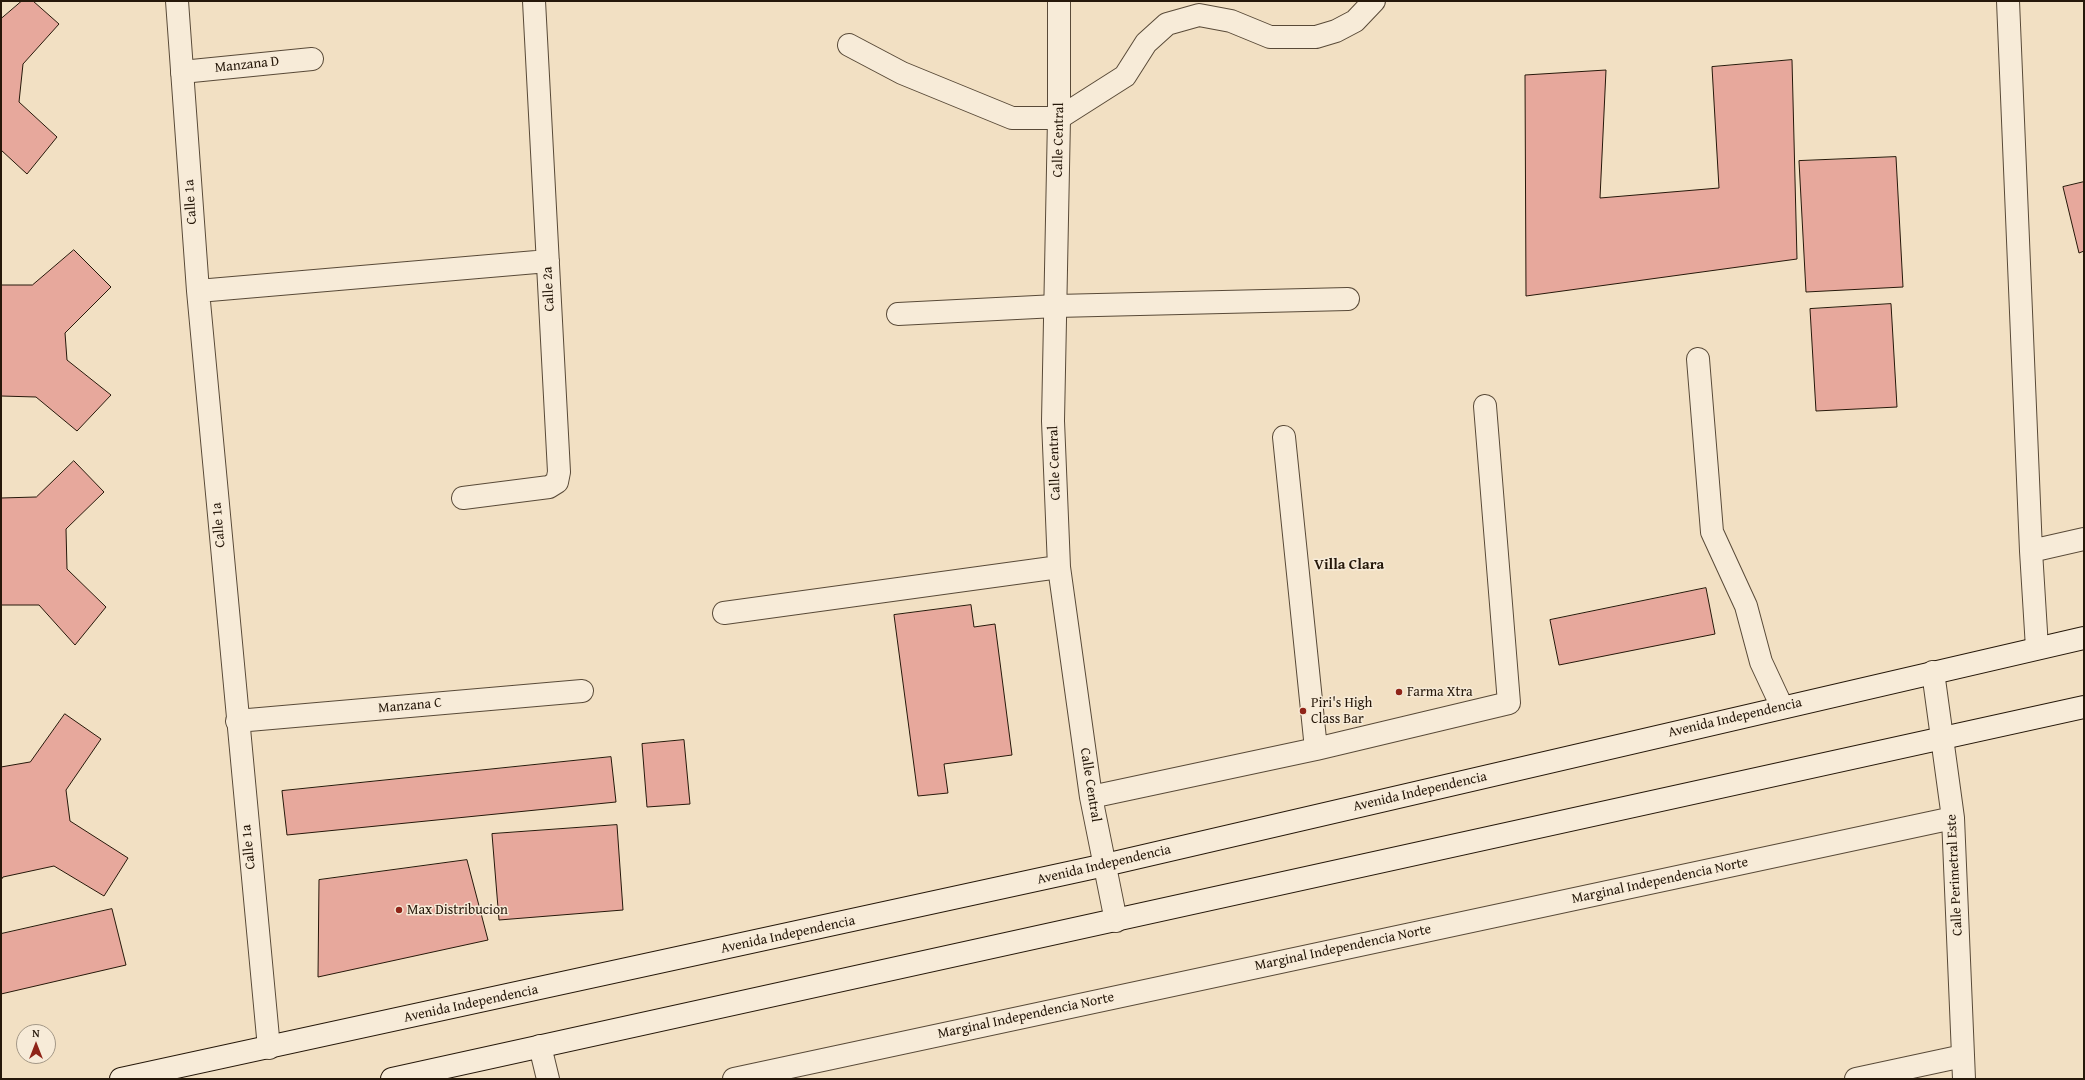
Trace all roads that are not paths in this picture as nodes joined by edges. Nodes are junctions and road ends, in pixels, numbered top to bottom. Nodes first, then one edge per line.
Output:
1 (177, 1) edge
2 (534, 1) edge
3 (1058, 1) edge
4 (1374, 1) edge
5 (2008, 1) edge
6 (849, 44) dead end
7 (312, 59) dead end
8 (182, 72) junction
9 (1059, 118) junction
10 (548, 261) junction
11 (198, 291) junction
12 (1348, 299) dead end
13 (1056, 306) junction
14 (898, 314) dead end
15 (1698, 359) dead end
16 (1485, 406) dead end
17 (1284, 437) dead end
18 (463, 498) dead end
19 (2084, 539) edge
20 (2031, 551) junction
21 (1059, 567) junction
22 (724, 613) dead end
23 (2084, 638) edge
24 (2036, 648) junction
25 (1932, 672) junction
26 (582, 691) dead end
27 (1782, 707) junction
28 (2084, 707) edge
29 (237, 721) junction
30 (1943, 739) junction
31 (1316, 750) junction
32 (1091, 797) junction
33 (1952, 818) junction
34 (1105, 865) junction
35 (1116, 921) junction
36 (540, 1046) junction
37 (269, 1048) junction
38 (1963, 1056) junction
39 (121, 1079) edge
40 (392, 1079) edge
41 (548, 1079) edge
42 (734, 1079) edge
43 (1856, 1079) edge
44 (1964, 1079) edge

1 - 8 street, Calle 1a
2 - 10 street, Calle 2a
3 - 9 street, Calle Central
4 - 9 street
5 - 20 street
6 - 9 street
7 - 8 street, Manzana D
8 - 11 street, Calle 1a
9 - 13 street, Calle Central
10 - 11 street
10 - 18 street, Calle 2a
11 - 29 street, Calle 1a
12 - 13 street
13 - 14 street
13 - 21 street, Calle Central
15 - 27 street
16 - 31 street
17 - 31 street
19 - 20 street
20 - 24 street
21 - 22 street
21 - 32 street, Calle Central
23 - 24 street, Avenida Independencia
24 - 25 street, Avenida Independencia
25 - 27 street, Avenida Independencia
25 - 30 street, Calle Perimetral Este
26 - 29 street, Manzana C
27 - 34 street, Avenida Independencia
28 - 30 street
29 - 37 street, Calle 1a
30 - 33 street, Calle Perimetral Este
30 - 35 street
31 - 32 street
32 - 34 street, Calle Central
33 - 38 street, Calle Perimetral Este
33 - 42 street, Marginal Independencia Norte
34 - 35 street, Calle Central
34 - 37 street, Avenida Independencia
35 - 36 street
36 - 40 street
36 - 41 street
37 - 39 street, Avenida Independencia
38 - 43 street
38 - 44 street, Calle Perimetral Este

